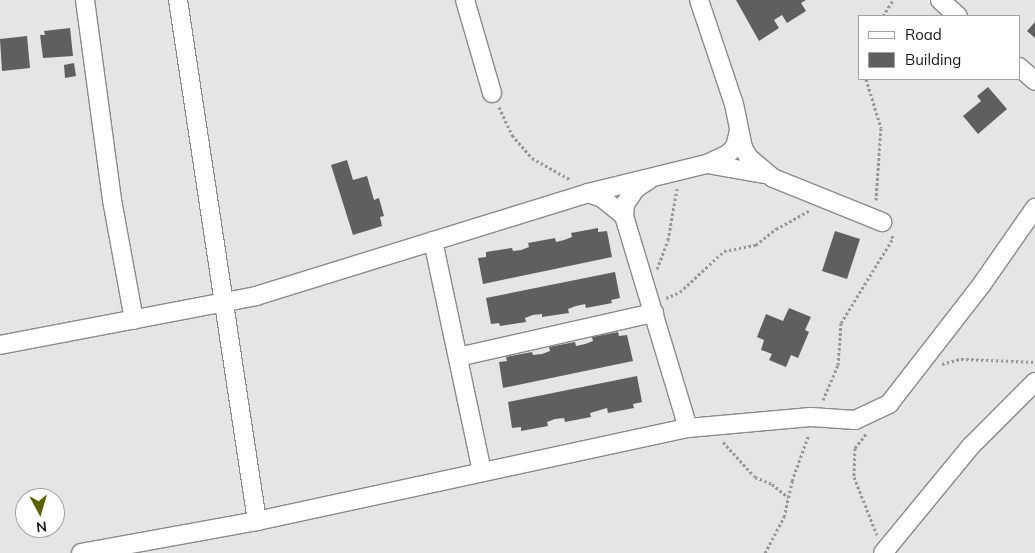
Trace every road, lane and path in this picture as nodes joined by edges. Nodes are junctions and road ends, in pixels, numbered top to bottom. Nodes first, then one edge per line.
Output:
1 (85, 0) edge
2 (178, 0) edge
3 (464, 0) edge
4 (700, 0) edge
5 (893, 0) edge
6 (940, 0) edge
7 (884, 15) edge
8 (957, 15) edge
9 (1020, 68) edge
10 (866, 80) edge
11 (1035, 81) edge
12 (492, 93) joint
13 (740, 131) junction
14 (707, 164) junction
15 (686, 168) junction
16 (768, 175) junction
17 (655, 176) junction
18 (588, 193) junction
19 (832, 202) junction
20 (1035, 208) edge
21 (624, 216) junction
22 (882, 222) junction
23 (433, 241) junction
24 (645, 284) junction
25 (224, 304) junction
26 (654, 313) junction
27 (134, 320) junction
28 (0, 345) edge
29 (458, 357) junction
30 (1035, 362) edge
31 (917, 370) junction
32 (1035, 382) edge
33 (816, 417) junction
34 (872, 426) dead end
35 (709, 427) junction
36 (688, 428) junction
37 (482, 472) junction
38 (788, 497) junction
39 (257, 521) junction
40 (81, 553) edge
41 (765, 553) edge
42 (884, 553) edge

1 - 27 street
2 - 25 street
3 - 12 street
4 - 13 street
5 - 7 path
6 - 8 street
9 - 11 street
10 - 22 path
12 - 18 path
13 - 14 street
13 - 16 street
14 - 15 street
14 - 16 street
15 - 17 street
15 - 24 path
16 - 19 street
17 - 18 street
17 - 21 street
18 - 21 street
18 - 23 street
19 - 22 street
19 - 26 path
20 - 31 street
21 - 24 street
22 - 33 path
23 - 25 street
23 - 29 street
24 - 26 street
25 - 27 street
25 - 39 street
26 - 29 street
26 - 36 street
27 - 28 street
29 - 37 street
30 - 31 path
31 - 33 street
32 - 42 street
33 - 35 street
33 - 38 path
34 - 42 path
35 - 36 street
35 - 38 path
36 - 37 street
37 - 39 street
38 - 41 path
39 - 40 street

